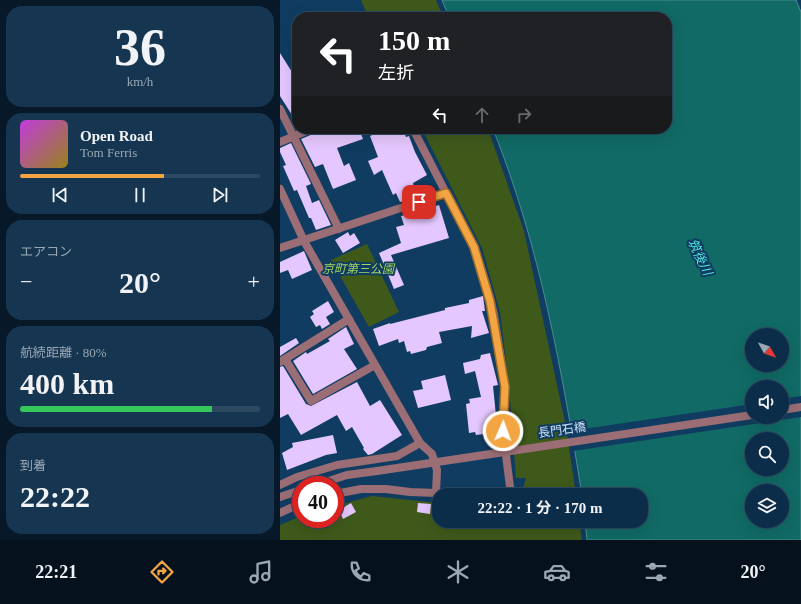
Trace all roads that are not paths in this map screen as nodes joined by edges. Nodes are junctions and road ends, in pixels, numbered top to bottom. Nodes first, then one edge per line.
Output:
1 (280, 109) edge
2 (292, 132) edge
3 (299, 134) edge
4 (416, 134) edge
5 (294, 136) junction
6 (280, 142) edge
7 (280, 189) edge
8 (446, 193) junction
9 (339, 229) junction
10 (304, 241) junction
11 (280, 248) edge
12 (350, 319) junction
13 (283, 360) edge
14 (375, 365) junction
15 (801, 407) edge
16 (789, 409) edge
17 (745, 416) edge
18 (420, 443) junction
19 (344, 476) edge
20 (280, 485) edge
21 (439, 488) edge
22 (510, 488) edge
23 (344, 492) edge
24 (292, 493) edge
25 (432, 493) edge
26 (280, 497) edge
27 (292, 507) edge
28 (280, 512) edge

1 - 2 street
3 - 5 street
4 - 8 street
5 - 6 street
5 - 9 street
7 - 10 street
8 - 9 street
8 - 22 street
9 - 10 street
10 - 11 street
10 - 12 street
12 - 13 street
12 - 14 street
13 - 14 street
14 - 18 street
15 - 16 street
17 - 19 street, 長門石橋, bridge
18 - 20 street
18 - 21 street
23 - 25 street
24 - 26 street
27 - 28 street

